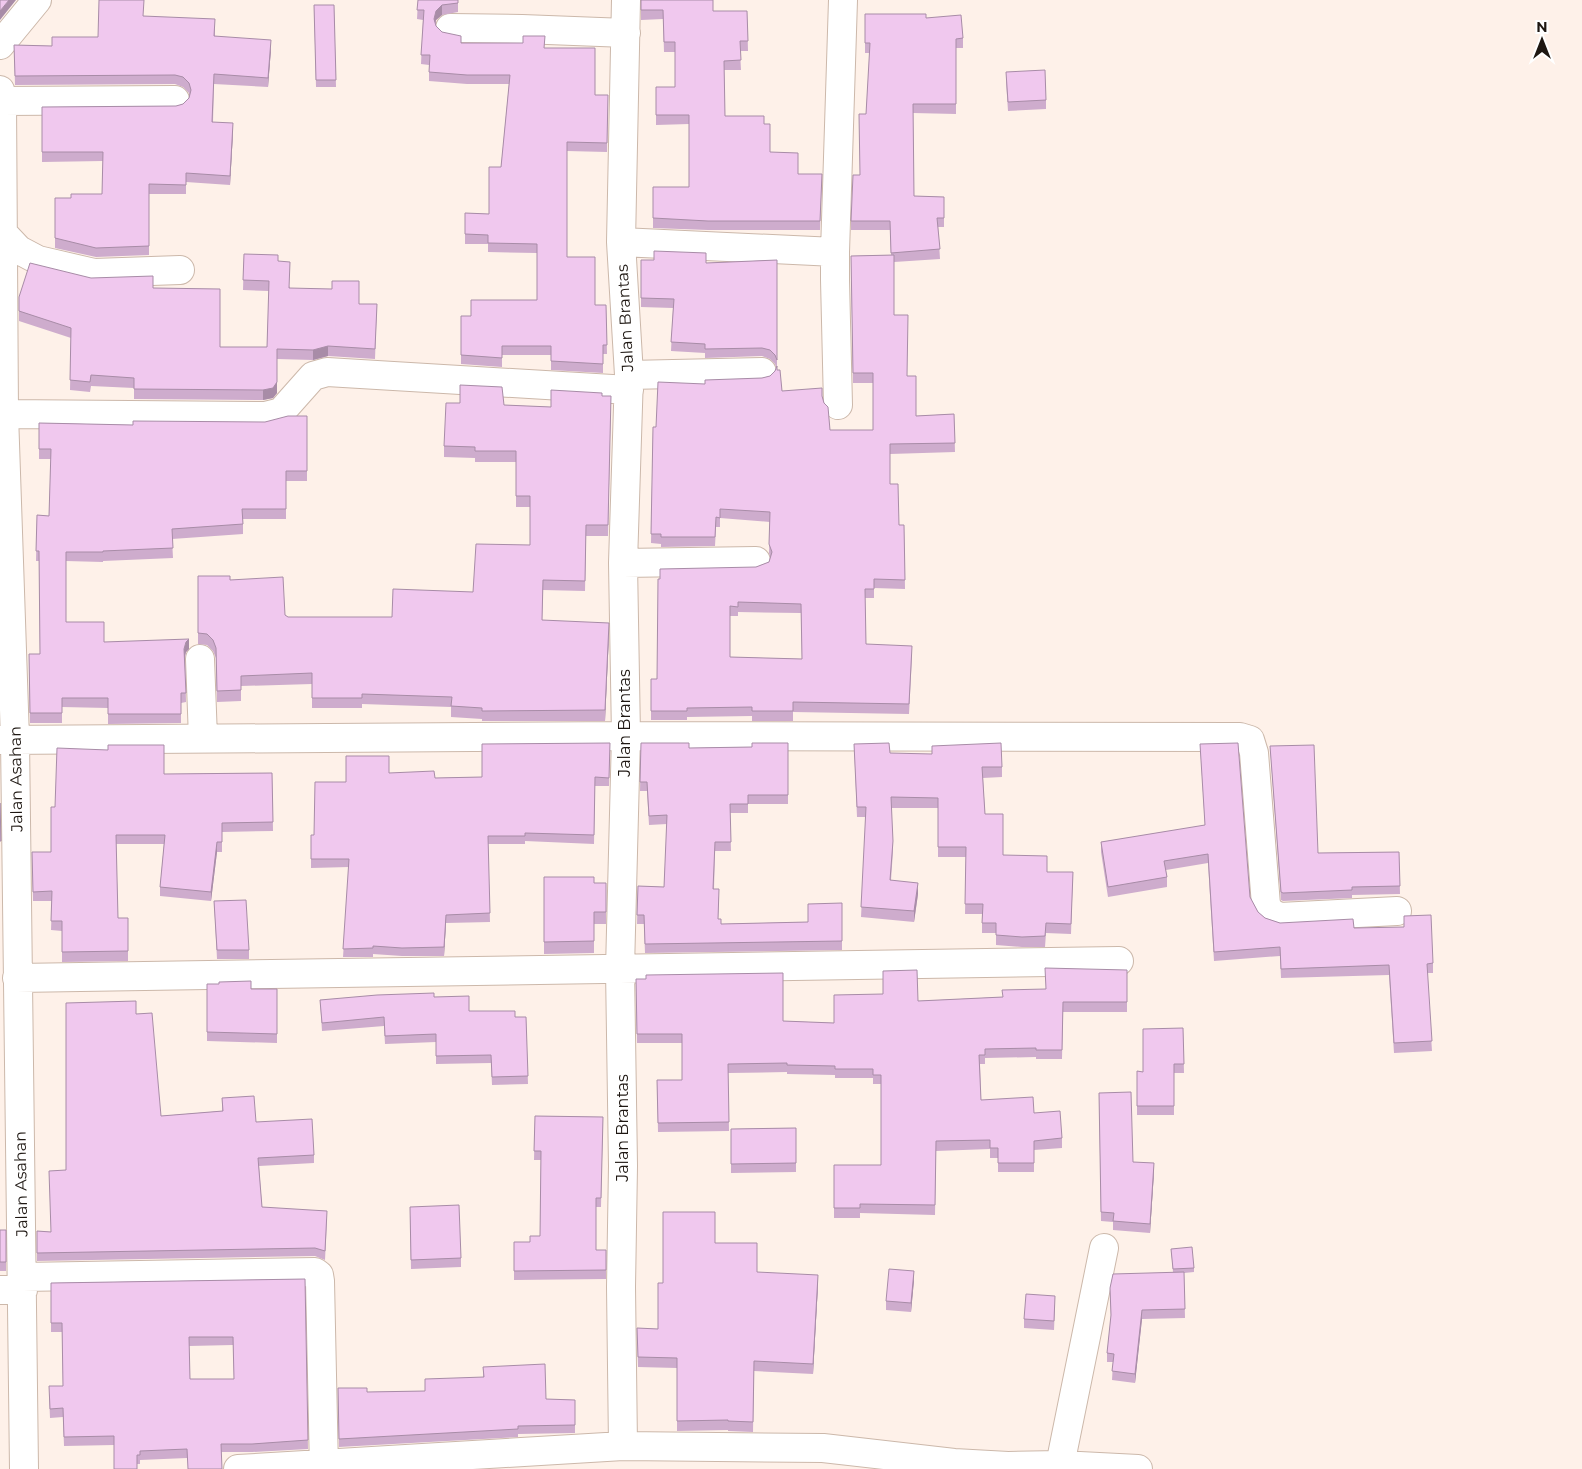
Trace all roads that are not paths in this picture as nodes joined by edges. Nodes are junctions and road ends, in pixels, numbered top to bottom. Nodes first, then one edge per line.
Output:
1 (37, 0) edge
2 (626, 0) edge
3 (843, 0) edge
4 (450, 28) dead end
5 (626, 33) junction
6 (0, 45) edge
7 (1, 95) edge
8 (175, 100) dead end
9 (3, 233) junction
10 (621, 242) junction
11 (835, 252) junction
12 (180, 270) dead end
13 (762, 372) dead end
14 (629, 382) junction
15 (838, 404) dead end
16 (4, 414) junction
17 (756, 561) dead end
18 (623, 563) junction
19 (200, 659) dead end
20 (626, 736) junction
21 (203, 738) junction
22 (8, 739) edge
23 (8, 856) edge
24 (1397, 911) dead end
25 (1119, 961) dead end
26 (620, 969) junction
27 (18, 978) junction
28 (9, 1039) edge
29 (1104, 1248) dead end
30 (15, 1286) edge
31 (623, 1446) junction
32 (1060, 1465) junction
33 (324, 1467) edge
34 (24, 1469) edge
35 (238, 1469) edge
36 (1138, 1469) edge

1 - 6 street
2 - 5 street, Jalan Brantas
3 - 11 street
4 - 5 street
5 - 10 street, Jalan Brantas
7 - 8 street
7 - 9 street, Jalan Asahan
9 - 12 street
9 - 16 street, Jalan Asahan
10 - 11 street
10 - 14 street, Jalan Brantas
11 - 15 street
13 - 14 street
14 - 16 street
14 - 18 street, Jalan Brantas
16 - 22 street, Jalan Asahan
17 - 18 street
18 - 20 street, Jalan Brantas
19 - 21 street
20 - 21 street
20 - 24 street
20 - 26 street, Jalan Brantas
21 - 22 street
22 - 23 street, Jalan Asahan
23 - 27 street, Jalan Asahan
25 - 26 street
26 - 27 street
26 - 31 street, Jalan Brantas
27 - 28 street, Jalan Asahan
28 - 30 street, Jalan Asahan
29 - 32 street
30 - 33 street
30 - 34 street, Jalan Asahan
31 - 32 street
31 - 33 street
32 - 36 street
33 - 35 street

